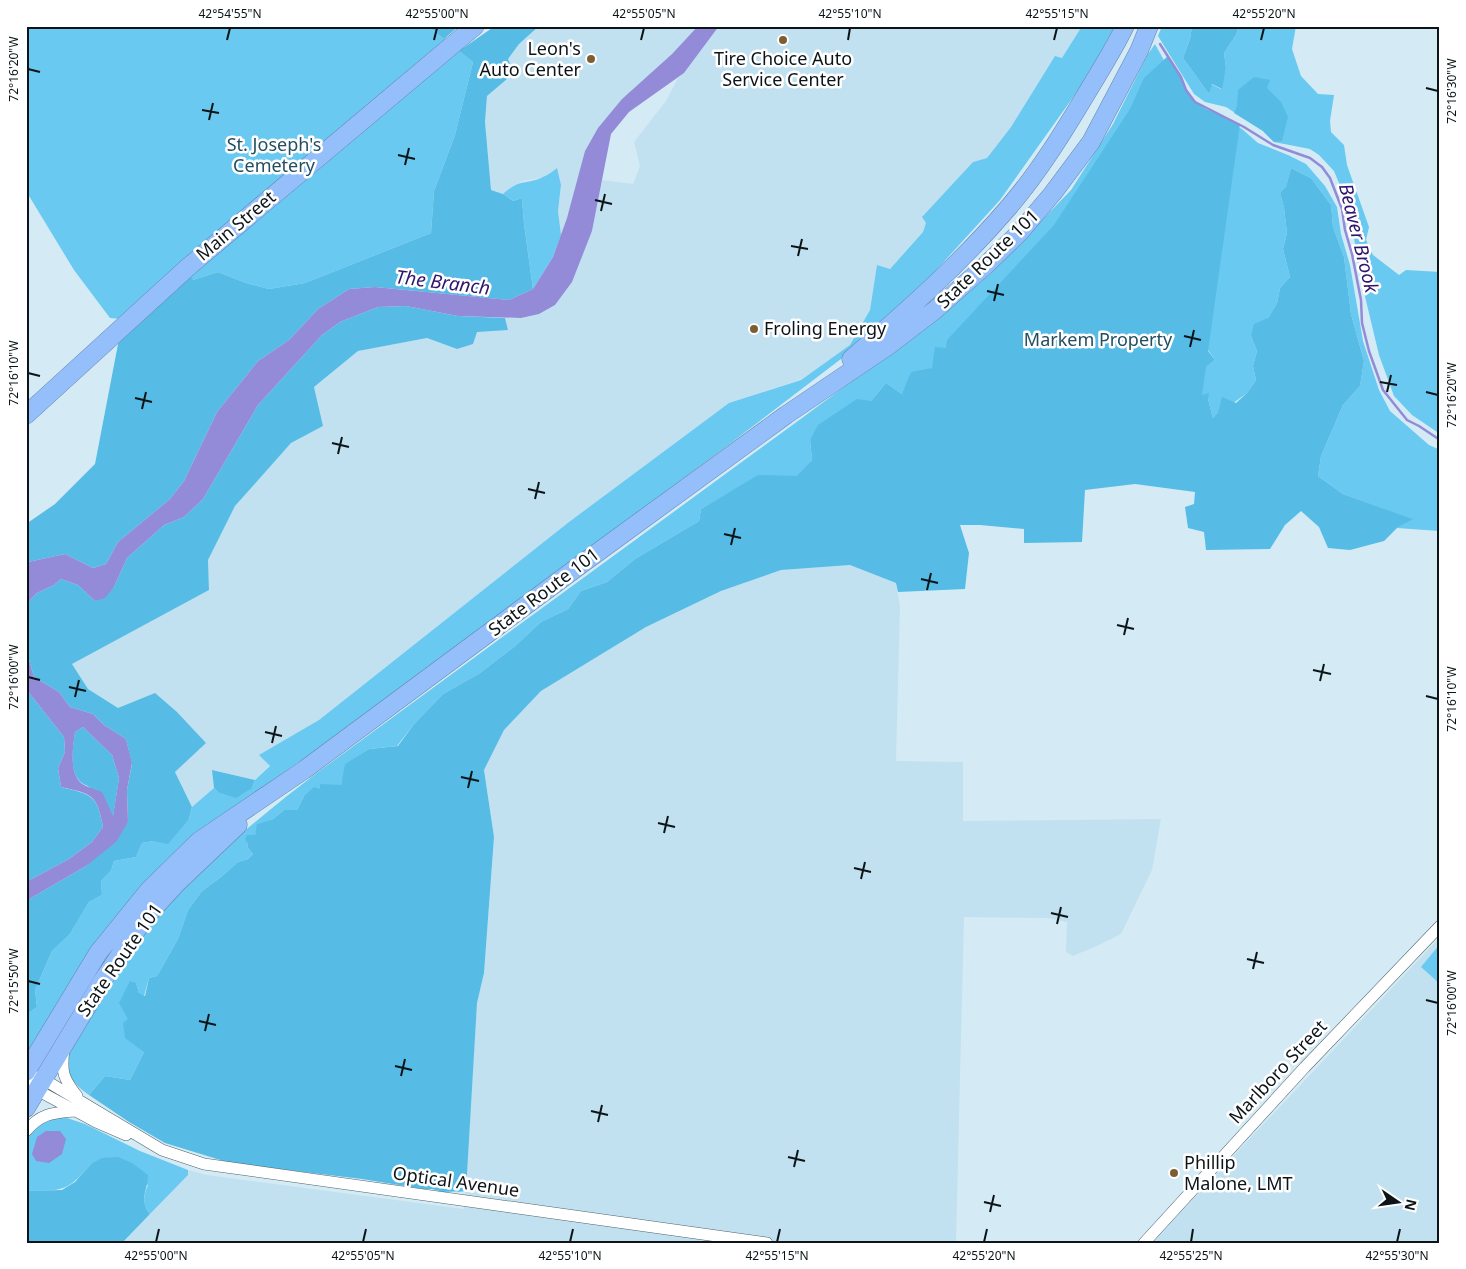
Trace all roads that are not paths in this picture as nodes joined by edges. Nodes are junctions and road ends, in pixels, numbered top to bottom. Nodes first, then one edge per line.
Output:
1 (475, 26) edge
2 (1125, 26) edge
3 (1149, 26) edge
4 (786, 414) junction
5 (26, 415) edge
6 (304, 770) junction
7 (1440, 926) edge
8 (71, 1032) junction
9 (32, 1078) edge
10 (78, 1106) junction
11 (26, 1108) edge
12 (26, 1131) edge
13 (767, 1243) edge
14 (1144, 1243) edge

1 - 5 highway, Main Street
2 - 4 highway, State Route 101
3 - 4 highway, State Route 101
4 - 6 highway, State Route 101
6 - 8 highway, State Route 101
6 - 9 highway, State Route 101
7 - 14 street, Marlboro Street
8 - 9 highway, State Route 101
8 - 10 street
9 - 10 street
9 - 11 highway, State Route 101
10 - 12 street
10 - 13 street, Optical Avenue

